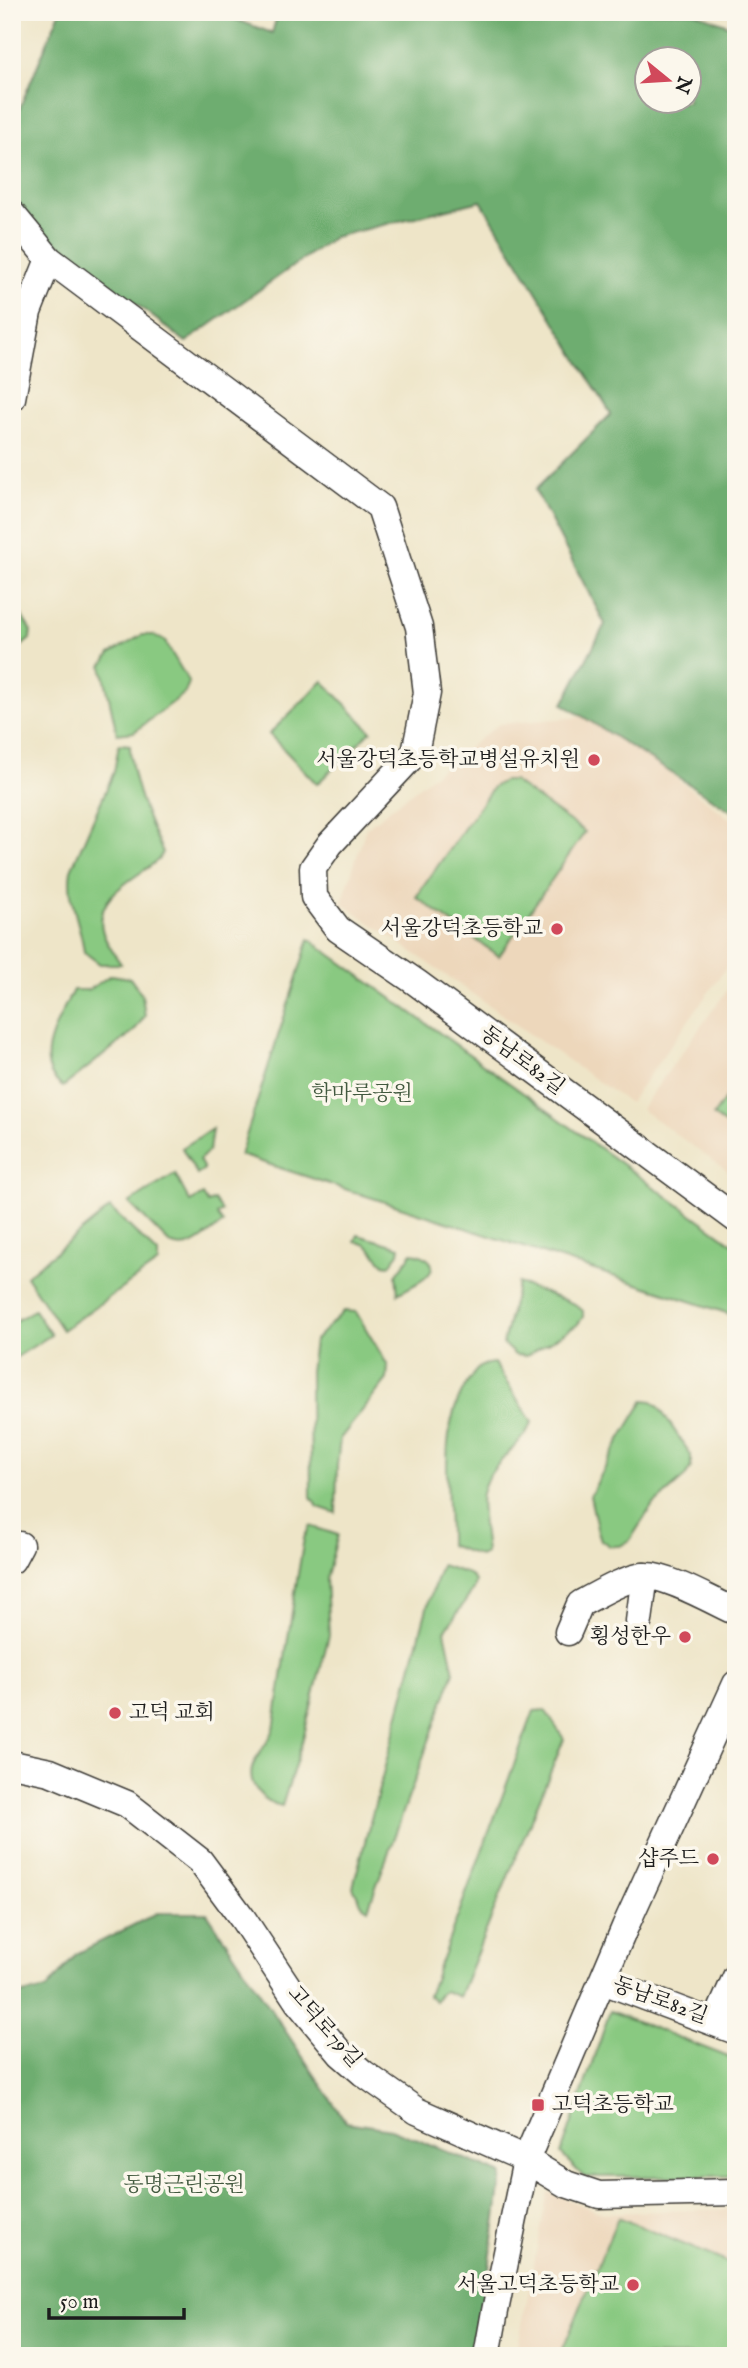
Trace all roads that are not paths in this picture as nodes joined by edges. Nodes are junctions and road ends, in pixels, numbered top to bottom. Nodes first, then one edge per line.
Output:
1 (12, 214) edge
2 (49, 259) junction
3 (12, 398) edge
4 (736, 1219) edge
5 (643, 1576) junction
6 (736, 1612) edge
7 (639, 1621) dead end
8 (568, 1632) dead end
9 (736, 1684) edge
10 (12, 1764) edge
11 (736, 1977) edge
12 (603, 1981) junction
13 (726, 2026) edge
14 (526, 2160) junction
15 (736, 2192) edge
16 (488, 2356) edge

1 - 2 street
2 - 3 street
2 - 4 street, 동남로82길
5 - 6 street
5 - 7 street
5 - 8 street
9 - 12 street, 동남로82길
10 - 14 street, 고덕로79길
11 - 13 street, 동남로82길
12 - 13 street, 동남로82길
12 - 14 street, 동남로82길
14 - 15 street, 고덕로79길
14 - 16 street, 동남로82길

